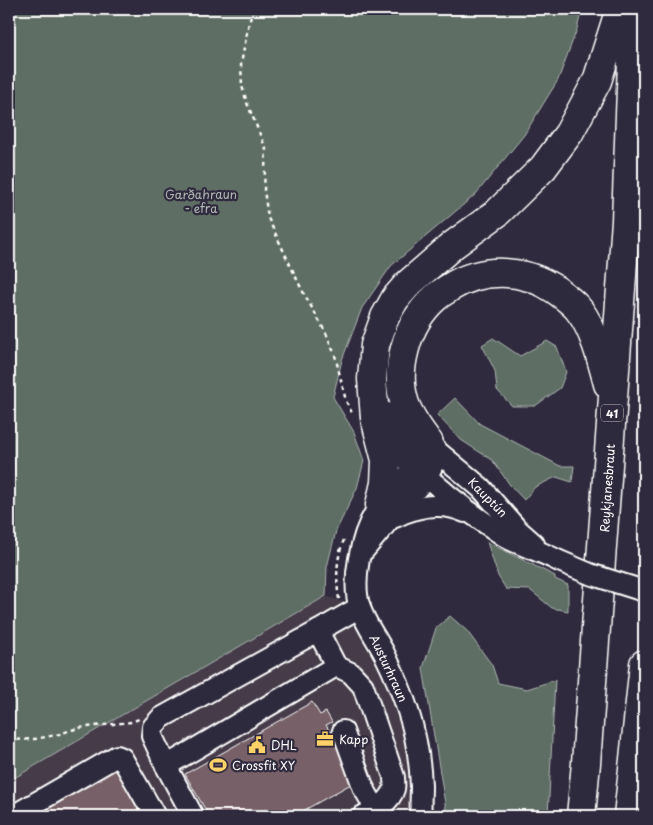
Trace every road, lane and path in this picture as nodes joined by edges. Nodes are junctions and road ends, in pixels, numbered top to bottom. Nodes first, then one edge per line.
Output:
1 (254, 9) edge
2 (620, 9) edge
3 (634, 9) edge
4 (613, 400) junction
5 (364, 408) junction
6 (430, 461) junction
7 (385, 512) junction
8 (476, 516) junction
9 (346, 536) dead end
10 (551, 557) junction
11 (644, 591) edge
12 (350, 606) junction
13 (318, 631) junction
14 (644, 664) edge
15 (336, 666) junction
16 (642, 705) edge
17 (343, 731) dead end
18 (166, 766) junction
19 (373, 814) edge
20 (420, 815) edge
21 (13, 816) edge
22 (155, 816) edge
23 (193, 816) edge
24 (581, 816) edge
25 (628, 816) edge

1 - 5 path
2 - 5 highway
3 - 4 highway, Reykjanesbraut / 41
4 - 6 highway
4 - 24 highway, Reykjanesbraut / 41
5 - 6 highway
5 - 7 highway
6 - 7 street, Austurhraun
6 - 8 street, Kauptún
6 - 10 street, Kauptún
7 - 8 street
7 - 12 street, Austurhraun
8 - 10 street, Kauptún
9 - 12 path
10 - 11 street, Kauptún, bridge
12 - 13 street
12 - 20 street, Austurhraun
13 - 15 street
13 - 18 street
14 - 16 highway
15 - 18 street
15 - 19 street
16 - 25 highway
17 - 19 street
18 - 23 street
21 - 22 street

